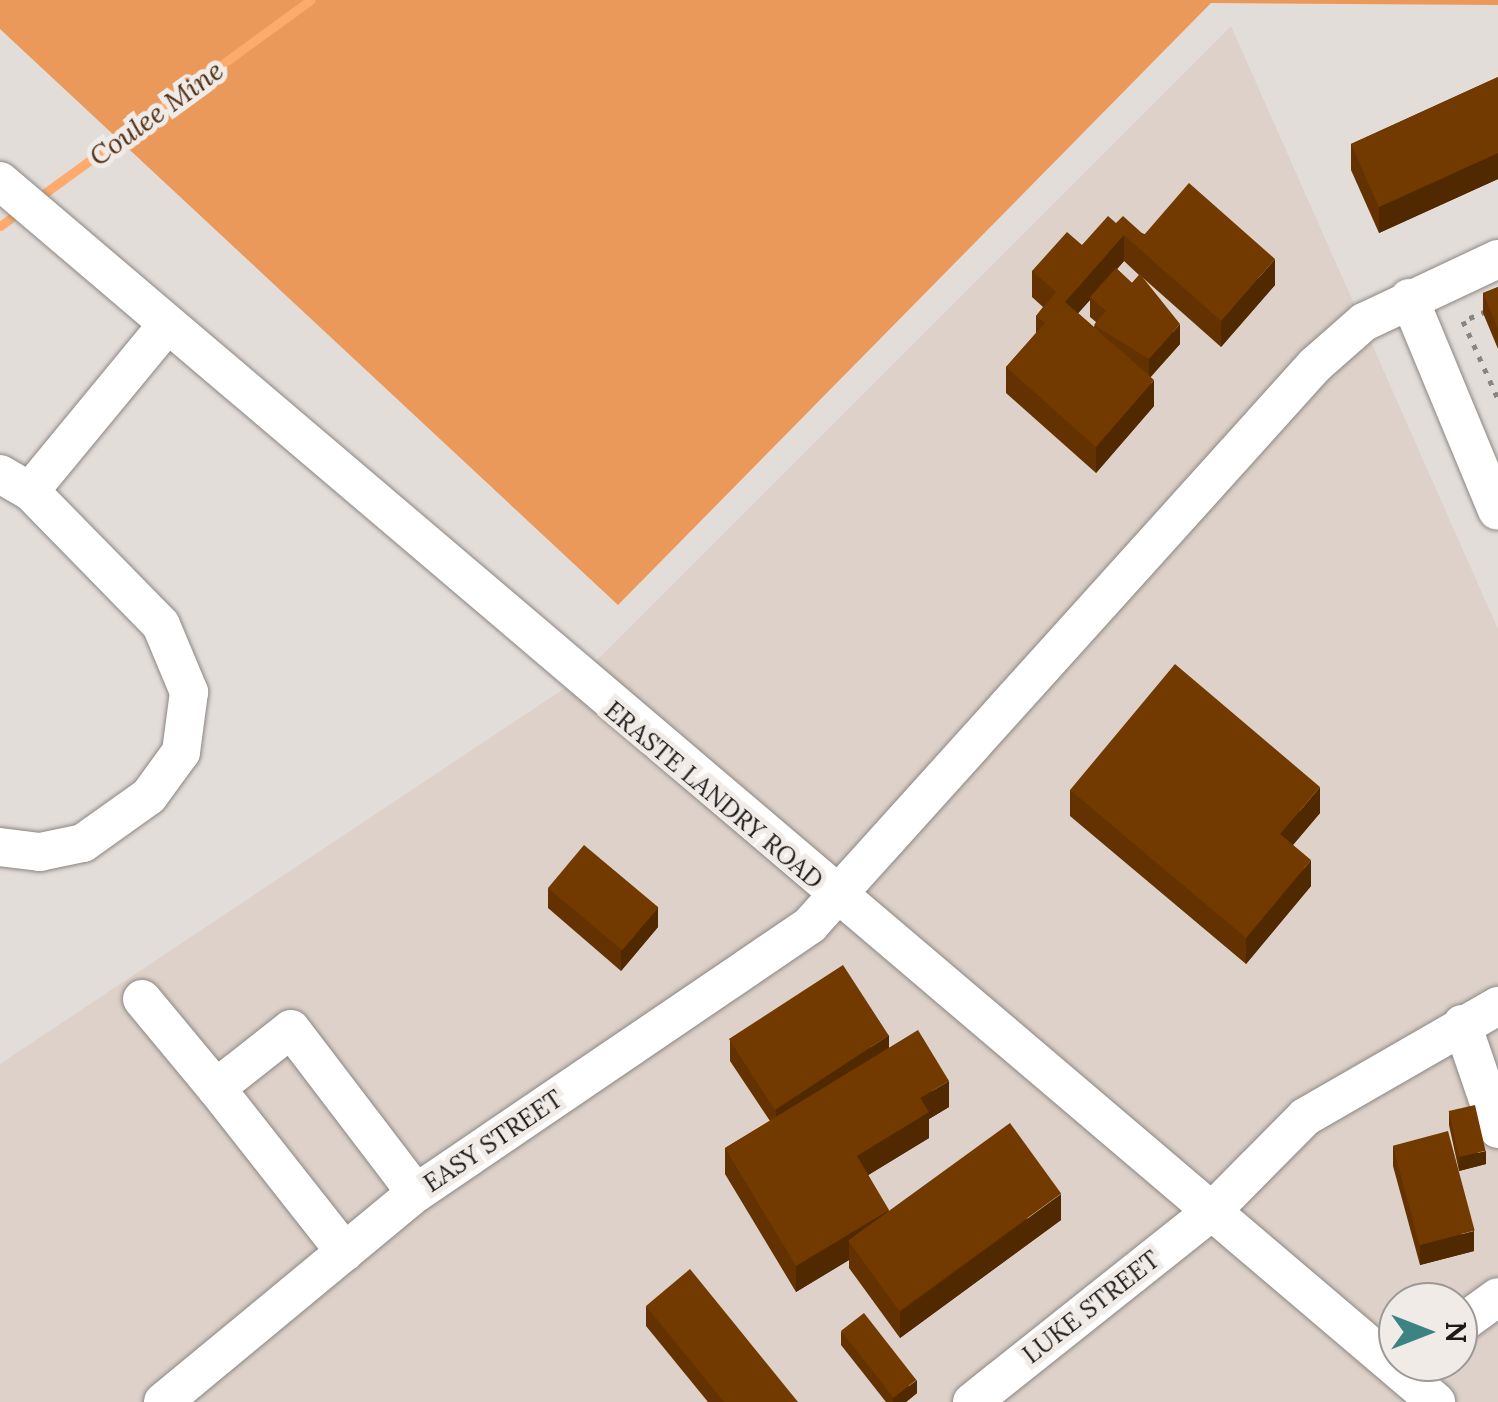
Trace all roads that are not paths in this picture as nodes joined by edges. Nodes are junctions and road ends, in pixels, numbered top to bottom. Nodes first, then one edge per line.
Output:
1 (0, 180) edge
2 (1498, 259) edge
3 (1409, 298) junction
4 (166, 326) junction
5 (15, 482) edge
6 (1497, 510) edge
7 (0, 847) edge
8 (836, 898) junction
9 (142, 999) dead end
10 (1498, 1006) edge
11 (1462, 1024) junction
12 (216, 1088) junction
13 (1498, 1129) edge
14 (416, 1193) junction
15 (1210, 1213) junction
16 (344, 1252) junction
17 (1378, 1347) edge
18 (1417, 1382) edge
19 (163, 1402) edge
20 (972, 1402) edge
21 (1436, 1402) edge

1 - 4 street, ERASTE LANDRY ROAD
2 - 3 street, EASY STREET
3 - 6 street
3 - 8 street, EASY STREET
4 - 5 street
4 - 8 street, ERASTE LANDRY ROAD
5 - 7 street
8 - 14 street, EASY STREET
8 - 15 street, ERASTE LANDRY ROAD
9 - 12 street
10 - 11 street, LUKE STREET
11 - 13 street
11 - 15 street, LUKE STREET
12 - 14 street
12 - 16 street
14 - 16 street, EASY STREET
15 - 17 street, ERASTE LANDRY ROAD
15 - 20 street, LUKE STREET
16 - 19 street, EASY STREET
18 - 21 street, ERASTE LANDRY ROAD

